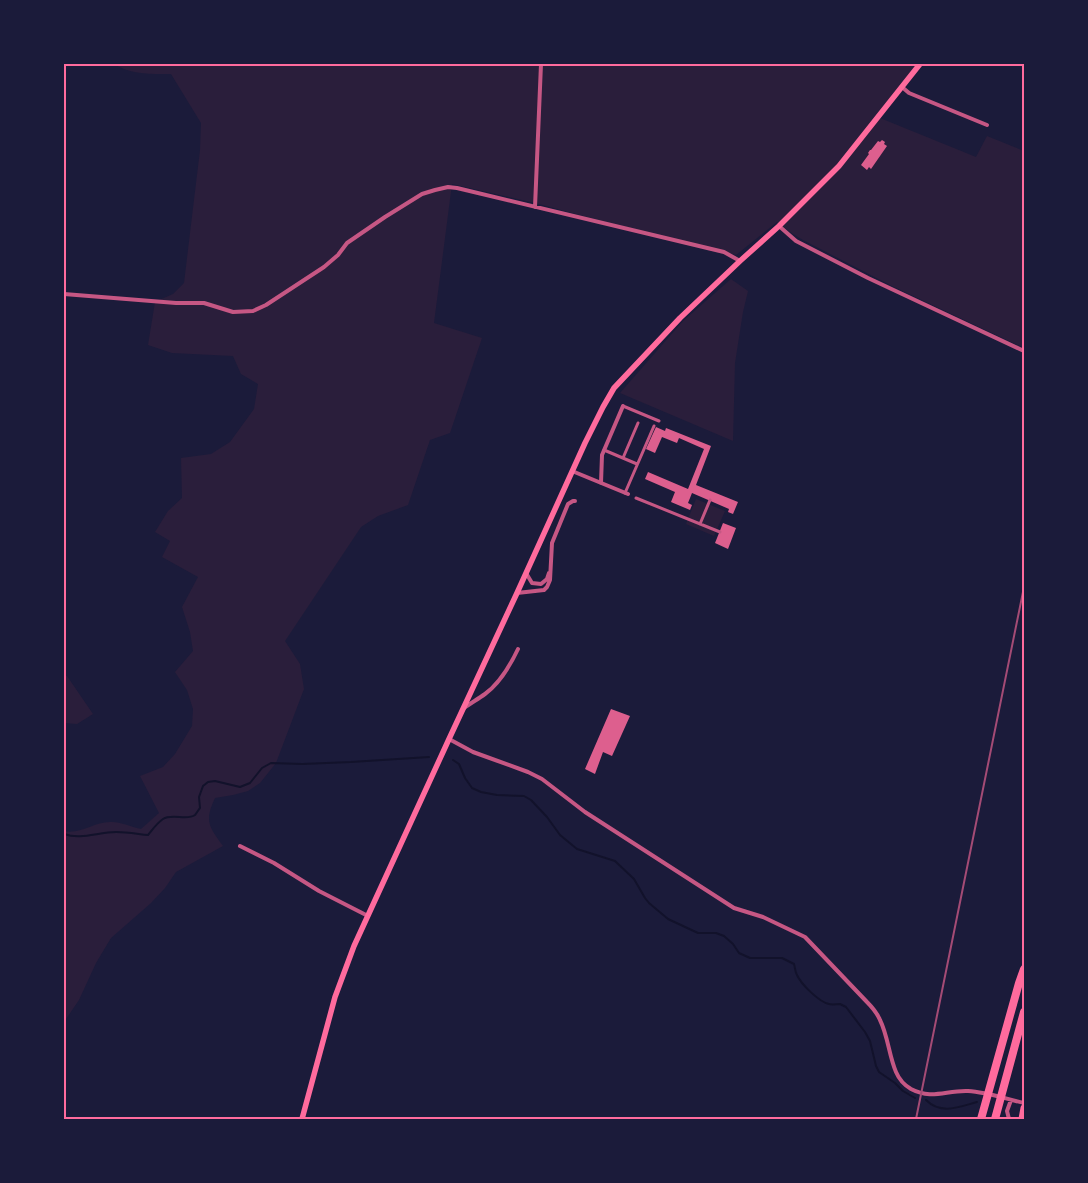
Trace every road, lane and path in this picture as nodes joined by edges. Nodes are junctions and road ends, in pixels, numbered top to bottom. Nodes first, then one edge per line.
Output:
1 (541, 64) edge
2 (920, 64) edge
3 (902, 87) junction
4 (988, 125) dead end
5 (535, 207) junction
6 (779, 226) junction
7 (740, 261) junction
8 (64, 294) edge
9 (1024, 351) edge
10 (623, 406) joint
11 (638, 423) dead end
12 (604, 450) junction
13 (623, 458) junction
14 (637, 464) junction
15 (572, 471) junction
16 (601, 483) junction
17 (626, 494) joint
18 (636, 498) dead end
19 (710, 500) dead end
20 (576, 501) dead end
21 (700, 524) junction
22 (720, 532) dead end
23 (550, 568) junction
24 (526, 573) junction
25 (522, 582) junction
26 (532, 583) junction
27 (518, 593) junction
28 (518, 649) dead end
29 (462, 709) junction
30 (448, 739) junction
31 (240, 846) dead end
32 (368, 916) junction
33 (1024, 969) edge
34 (1024, 1012) edge
35 (1011, 1100) junction
36 (1024, 1103) edge
37 (1024, 1108) edge
38 (982, 1117) edge
39 (302, 1119) edge
40 (995, 1119) edge
41 (1009, 1119) edge
42 (1022, 1119) edge

1 - 5 street
2 - 3 main road
3 - 4 street
3 - 6 main road
5 - 7 street
5 - 8 street
6 - 7 main road
6 - 9 street
7 - 15 main road
10 - 12 street
10 - 14 street
11 - 13 street
12 - 13 street
12 - 16 street
13 - 14 street
14 - 17 street
15 - 16 street
15 - 24 main road
16 - 17 street
18 - 21 street
19 - 21 street
20 - 23 street
21 - 22 street
23 - 26 street
23 - 27 street
24 - 25 main road
24 - 26 street
25 - 26 street
25 - 27 main road
27 - 29 main road
28 - 29 street
29 - 30 main road
30 - 32 main road
30 - 35 street
31 - 32 street
32 - 39 main road
33 - 38 highway
34 - 40 highway
35 - 36 street
35 - 41 street
37 - 42 highway

